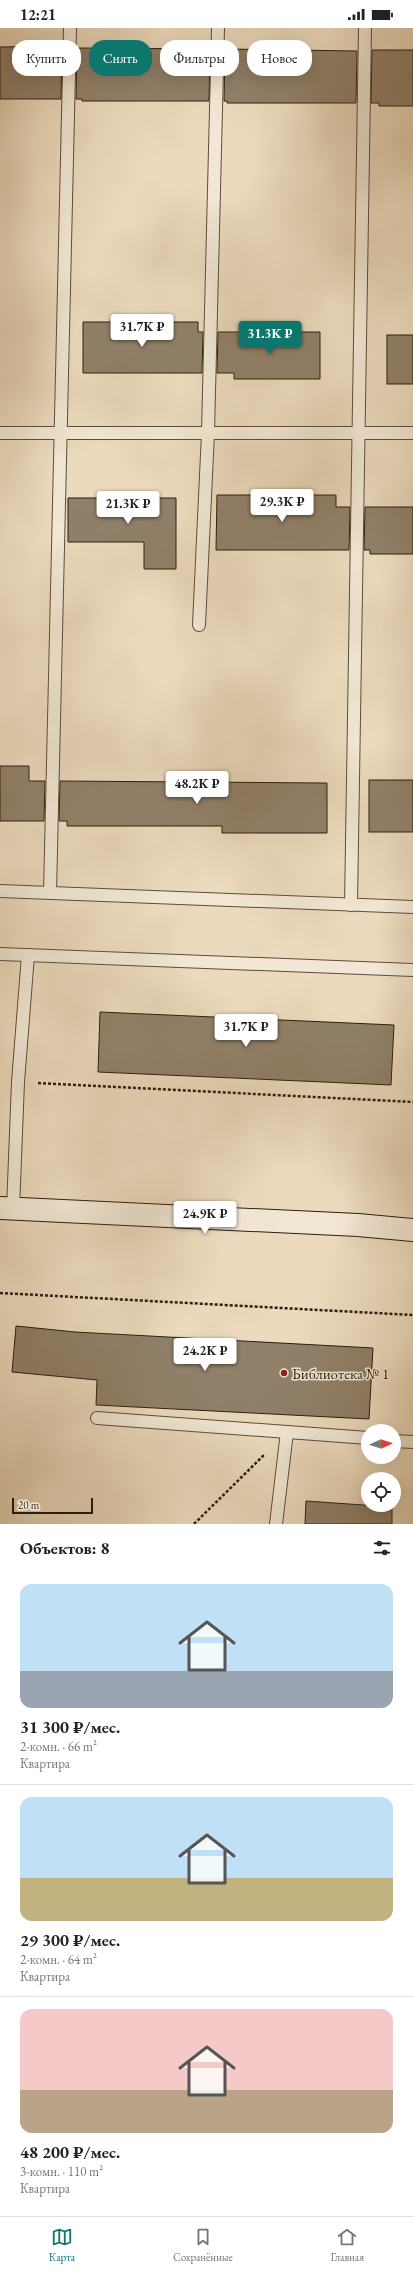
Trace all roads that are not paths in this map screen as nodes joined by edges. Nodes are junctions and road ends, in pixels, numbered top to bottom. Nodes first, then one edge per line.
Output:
1 (70, 28) edge
2 (218, 28) edge
3 (365, 28) edge
4 (0, 433) edge
5 (208, 433) junction
6 (413, 433) edge
7 (199, 625) dead end
8 (0, 891) edge
9 (50, 893) junction
10 (351, 904) junction
11 (413, 907) edge
12 (0, 954) edge
13 (28, 955) junction
14 (413, 970) edge
15 (7, 1208) edge
16 (413, 1230) edge
17 (97, 1418) dead end
18 (287, 1432) junction
19 (361, 1437) edge
20 (401, 1441) edge
21 (413, 1442) edge
22 (276, 1524) edge

1 - 9 lane
2 - 5 lane
3 - 10 lane
4 - 5 lane
5 - 6 lane
5 - 7 lane
8 - 9 lane
9 - 10 lane
10 - 11 lane
12 - 13 lane
13 - 14 lane
13 - 15 lane
15 - 16 main road
17 - 18 lane
18 - 19 lane
18 - 22 lane
20 - 21 lane

